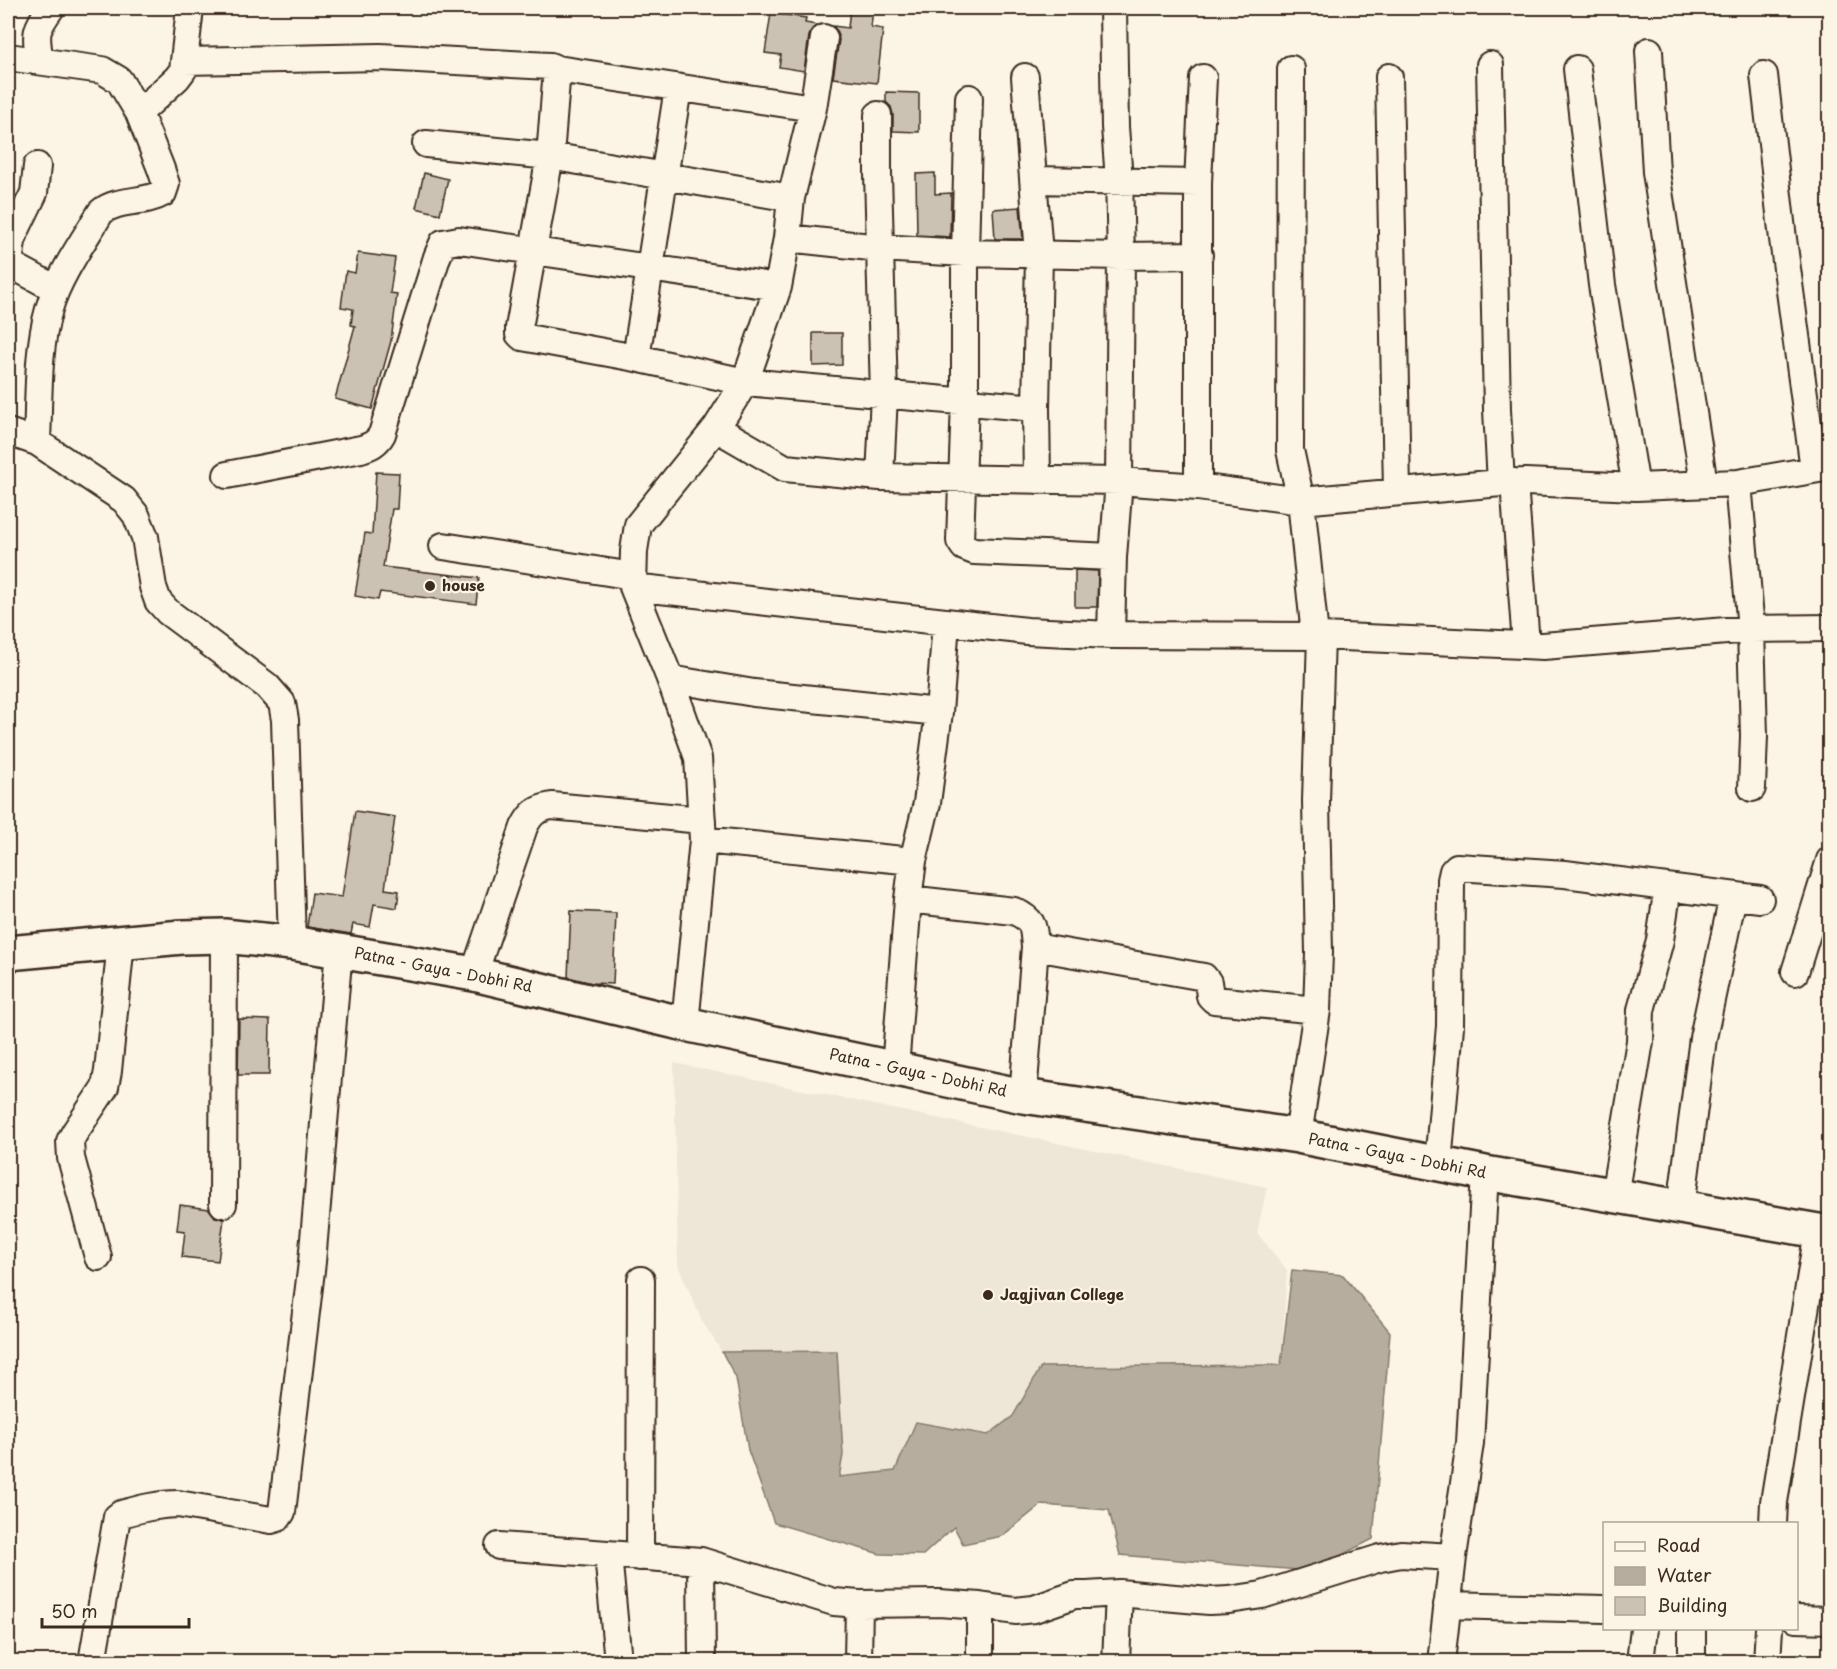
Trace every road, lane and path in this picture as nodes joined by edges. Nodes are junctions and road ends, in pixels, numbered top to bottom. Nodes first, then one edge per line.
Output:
1 (51, 8) edge
2 (190, 8) edge
3 (1113, 8) edge
4 (824, 38) dead end
5 (1649, 51) dead end
6 (8, 57) edge
7 (40, 61) junction
8 (184, 61) junction
9 (1490, 65) dead end
10 (557, 69) junction
11 (1291, 69) dead end
12 (1577, 69) dead end
13 (1764, 75) dead end
14 (1025, 77) dead end
15 (1389, 77) dead end
16 (1203, 78) dead end
17 (678, 88) junction
18 (969, 98) dead end
19 (813, 108) junction
20 (139, 113) junction
21 (878, 115) dead end
22 (426, 144) dead end
23 (550, 156) junction
24 (37, 166) dead end
25 (664, 176) junction
26 (1034, 180) junction
27 (1119, 180) junction
28 (1198, 183) junction
29 (791, 198) junction
30 (786, 238) junction
31 (880, 248) junction
32 (533, 252) junction
33 (965, 253) junction
34 (1039, 254) junction
35 (1199, 255) junction
36 (1121, 256) junction
37 (8, 263) edge
38 (650, 268) junction
39 (778, 287) junction
40 (56, 289) junction
41 (636, 358) junction
42 (745, 382) junction
43 (884, 395) junction
44 (965, 401) junction
45 (1036, 408) junction
46 (716, 428) junction
47 (8, 432) edge
48 (37, 442) junction
49 (1822, 468) edge
50 (227, 475) dead end
51 (880, 477) junction
52 (963, 478) junction
53 (1037, 480) junction
54 (1119, 481) junction
55 (1507, 482) junction
56 (1738, 483) junction
57 (1704, 484) junction
58 (1198, 487) junction
59 (1636, 487) junction
60 (1398, 491) junction
61 (1301, 501) junction
62 (443, 546) dead end
63 (1113, 557) junction
64 (633, 582) junction
65 (945, 623) junction
66 (1751, 628) junction
67 (1830, 628) edge
68 (1111, 635) junction
69 (1318, 636) junction
70 (1526, 645) junction
71 (670, 679) junction
72 (939, 712) junction
73 (1752, 788) dead end
74 (703, 830) junction
75 (1830, 860) edge
76 (912, 861) junction
77 (1668, 887) junction
78 (1733, 896) junction
79 (908, 899) junction
80 (1760, 899) dead end
81 (224, 936) junction
82 (121, 942) junction
83 (292, 942) junction
84 (1035, 947) junction
85 (339, 950) junction
86 (8, 953) edge
87 (1795, 972) dead end
88 (474, 974) junction
89 (1317, 1010) junction
90 (685, 1024) junction
91 (895, 1069) junction
92 (1023, 1096) junction
93 (1298, 1136) junction
94 (1438, 1164) junction
95 (1485, 1173) junction
96 (1614, 1196) junction
97 (223, 1204) dead end
98 (1681, 1207) junction
99 (1824, 1232) edge
100 (98, 1257) dead end
101 (641, 1280) dead end
102 (1773, 1522) edge
103 (499, 1546) dead end
104 (608, 1554) junction
105 (640, 1557) junction
106 (1453, 1557) junction
107 (701, 1561) junction
108 (1119, 1593) junction
109 (859, 1604) junction
110 (1447, 1605) junction
111 (980, 1606) junction
112 (1603, 1609) edge
113 (1798, 1619) edge
114 (1830, 1620) edge
115 (1644, 1630) edge
116 (1692, 1630) edge
117 (1769, 1630) edge
118 (92, 1662) edge
119 (616, 1662) edge
120 (702, 1662) edge
121 (858, 1662) edge
122 (980, 1662) edge
123 (1116, 1662) edge
124 (1441, 1662) edge
125 (1640, 1662) edge
126 (1692, 1662) edge
127 (1767, 1662) edge

1 - 7 street
2 - 8 street
3 - 27 street
4 - 19 street
5 - 57 street
6 - 7 street
7 - 20 street
8 - 10 street
8 - 20 street
9 - 55 street
10 - 17 street
10 - 23 street
11 - 61 street
12 - 59 street
13 - 49 street
14 - 26 street
15 - 60 street
16 - 28 street
17 - 19 street
17 - 25 street
18 - 33 street
19 - 29 street
20 - 40 street
21 - 31 street
22 - 23 street
23 - 25 street
23 - 32 street
24 - 37 street
25 - 29 street
25 - 38 street
26 - 27 street
26 - 34 street
27 - 28 street
27 - 36 street
28 - 35 street
29 - 30 street
30 - 31 street
30 - 39 street
31 - 33 street
31 - 43 street
32 - 38 street
32 - 41 street
32 - 50 street
33 - 34 street
33 - 44 street
34 - 36 street
34 - 45 street
35 - 36 street
35 - 58 street
36 - 54 street
37 - 40 street
38 - 39 street
38 - 41 street
39 - 42 street
40 - 48 street
41 - 42 street
42 - 43 street
42 - 46 street
43 - 44 street
43 - 51 street
44 - 45 street
44 - 52 street
45 - 53 street
46 - 51 street
46 - 64 street
47 - 48 street
48 - 83 street
49 - 56 street
51 - 52 street
52 - 53 street
52 - 63 street
53 - 54 street
54 - 58 street
54 - 63 street
55 - 59 street
55 - 60 street
55 - 70 street
56 - 57 street
56 - 66 street
57 - 59 street
58 - 61 street
60 - 61 street
61 - 69 street
62 - 64 street
63 - 68 street
64 - 65 street
64 - 71 street
65 - 68 street
65 - 72 street
66 - 67 street
66 - 70 street
66 - 73 street
68 - 69 street
69 - 70 street
69 - 89 street
71 - 72 street
71 - 74 street
72 - 76 street
74 - 76 street
74 - 88 street
74 - 90 street
75 - 87 street
76 - 79 street
77 - 78 street
77 - 94 street
77 - 96 street
78 - 80 street
78 - 98 street
79 - 84 street
79 - 91 street
81 - 82 main road, Patna - Gaya - Dobhi Rd
81 - 83 main road, Patna - Gaya - Dobhi Rd
81 - 97 street
82 - 86 main road, Patna - Gaya - Dobhi Rd
82 - 100 street
83 - 85 main road, Patna - Gaya - Dobhi Rd
84 - 89 street
84 - 92 street
85 - 88 main road, Patna - Gaya - Dobhi Rd
85 - 118 street
88 - 90 main road, Patna - Gaya - Dobhi Rd
89 - 93 street
90 - 91 main road, Patna - Gaya - Dobhi Rd
91 - 92 main road, Patna - Gaya - Dobhi Rd
92 - 93 main road, Patna - Gaya - Dobhi Rd
93 - 94 main road, Patna - Gaya - Dobhi Rd
94 - 95 main road, Patna - Gaya - Dobhi Rd
95 - 96 main road, Patna - Gaya - Dobhi Rd
95 - 106 street
96 - 98 main road, Patna - Gaya - Dobhi Rd
98 - 99 main road, Patna - Gaya - Dobhi Rd
99 - 102 street
101 - 105 street
103 - 104 street
104 - 105 street
104 - 119 street
105 - 107 street
106 - 108 street
106 - 110 street
107 - 109 street
107 - 120 street
108 - 111 street
108 - 123 street
109 - 111 street
109 - 121 street
110 - 112 street
110 - 124 street
111 - 122 street
113 - 114 street
115 - 125 street
116 - 126 street
117 - 127 street

